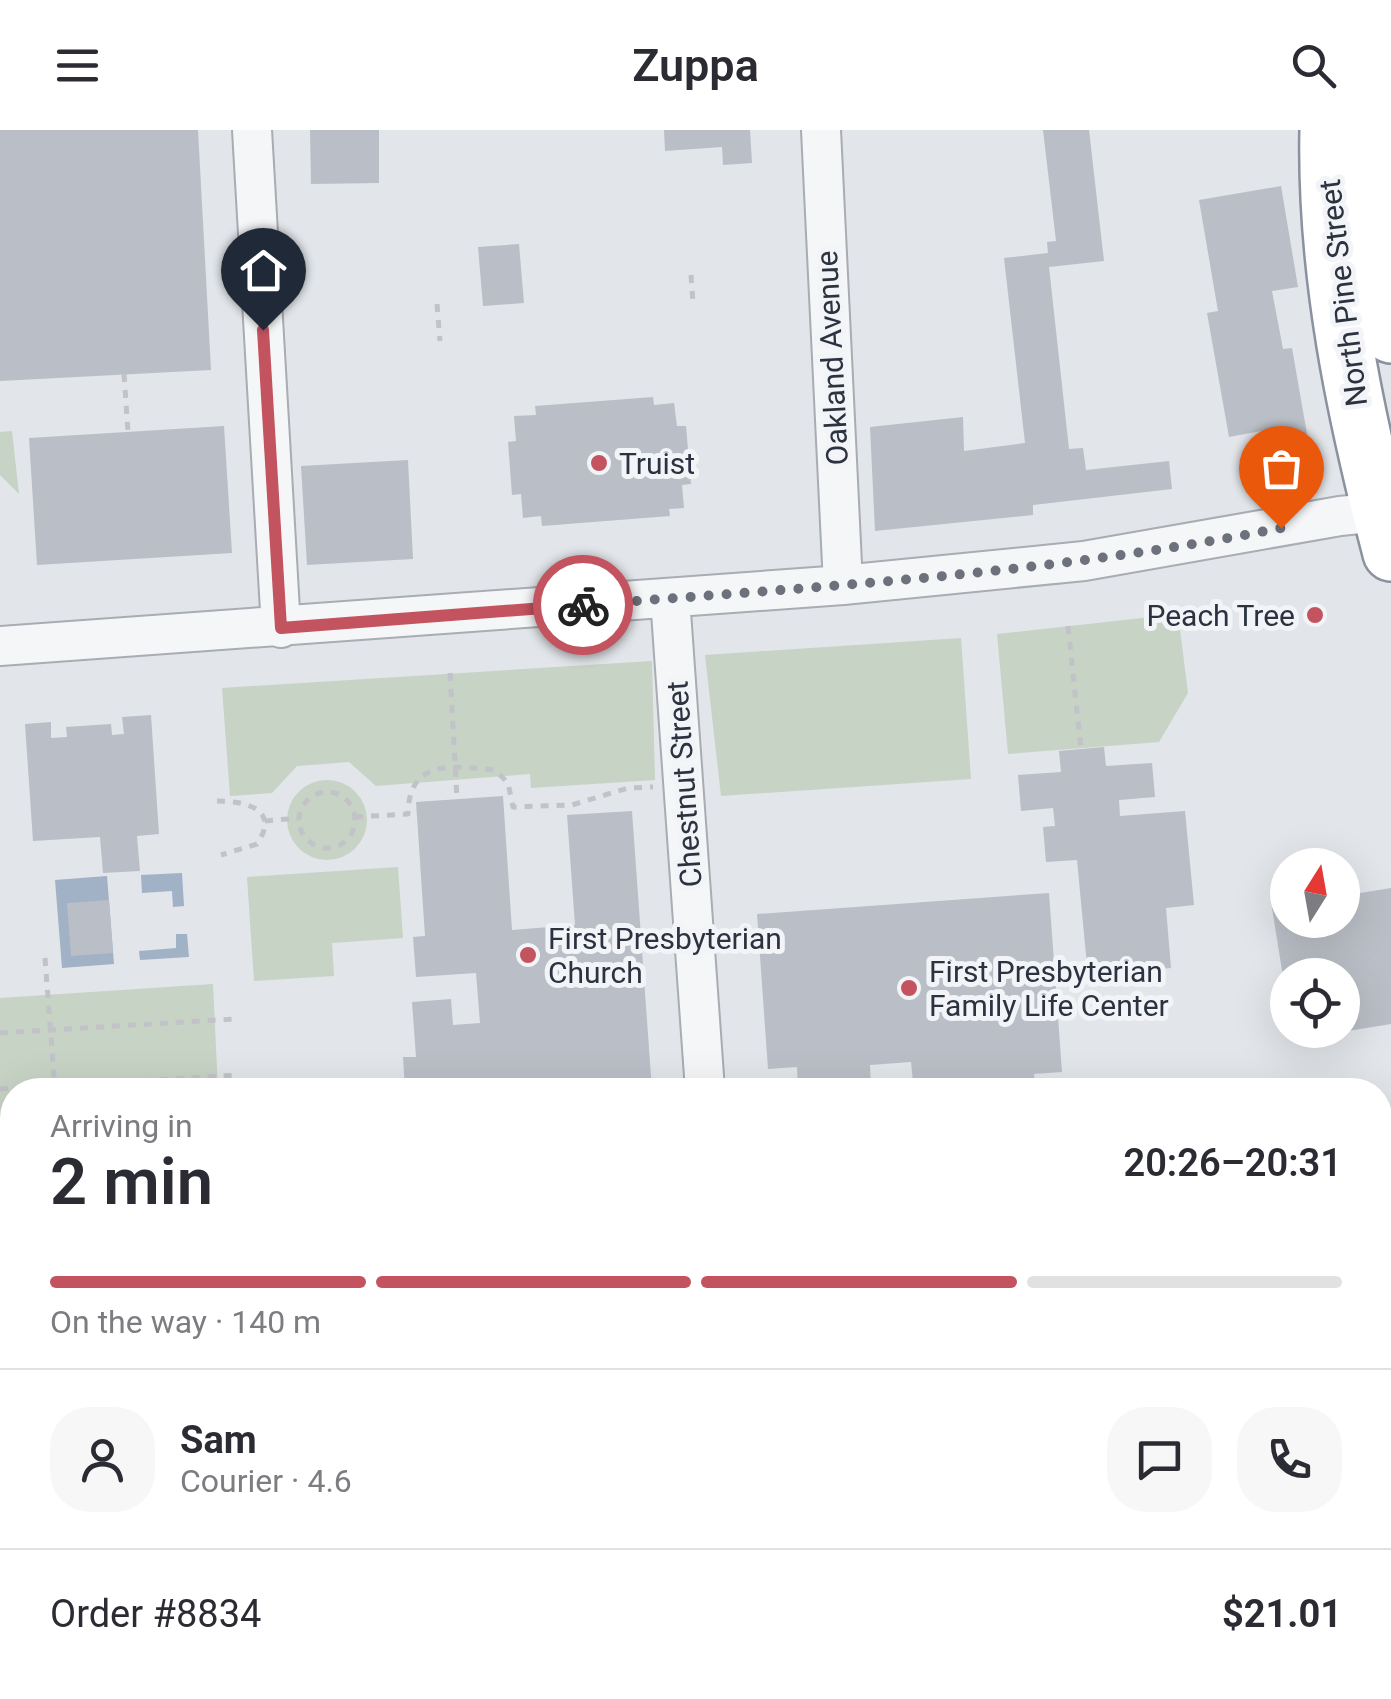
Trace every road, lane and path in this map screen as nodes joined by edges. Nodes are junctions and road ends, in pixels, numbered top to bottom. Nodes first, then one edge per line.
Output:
1 (252, 130) edge
2 (820, 130) edge
3 (1328, 130) edge
4 (1378, 130) edge
5 (691, 274) dead end
6 (693, 303) dead end
7 (438, 304) dead end
8 (1391, 335) edge
9 (440, 341) dead end
10 (124, 374) dead end
11 (128, 432) dead end
12 (1388, 526) edge
13 (843, 585) junction
14 (670, 598) junction
15 (1068, 626) dead end
16 (281, 628) junction
17 (0, 646) edge
18 (450, 673) dead end
19 (1080, 749) dead end
20 (455, 766) junction
21 (661, 787) dead end
22 (457, 799) dead end
23 (217, 801) dead end
24 (355, 817) junction
25 (300, 818) junction
26 (265, 821) junction
27 (221, 855) dead end
28 (45, 958) dead end
29 (234, 1018) dead end
30 (50, 1030) junction
31 (0, 1033) edge
32 (238, 1075) dead end
33 (53, 1078) edge
34 (196, 1078) edge
35 (704, 1078) edge

1 - 16 street
2 - 13 street, Oakland Avenue
3 - 12 highway, North Pine Street
4 - 8 highway, North Pine Street
5 - 6 path
7 - 9 path
10 - 11 path
12 - 13 street
13 - 14 street
14 - 16 street
14 - 35 street, Chestnut Street
15 - 19 path
16 - 17 street
18 - 20 path
20 - 21 path
20 - 22 path
20 - 24 path
23 - 26 path
24 - 25 path
24 - 25 path
25 - 26 path
26 - 27 path
28 - 30 path
29 - 30 path
30 - 31 path
30 - 33 path
32 - 34 path

